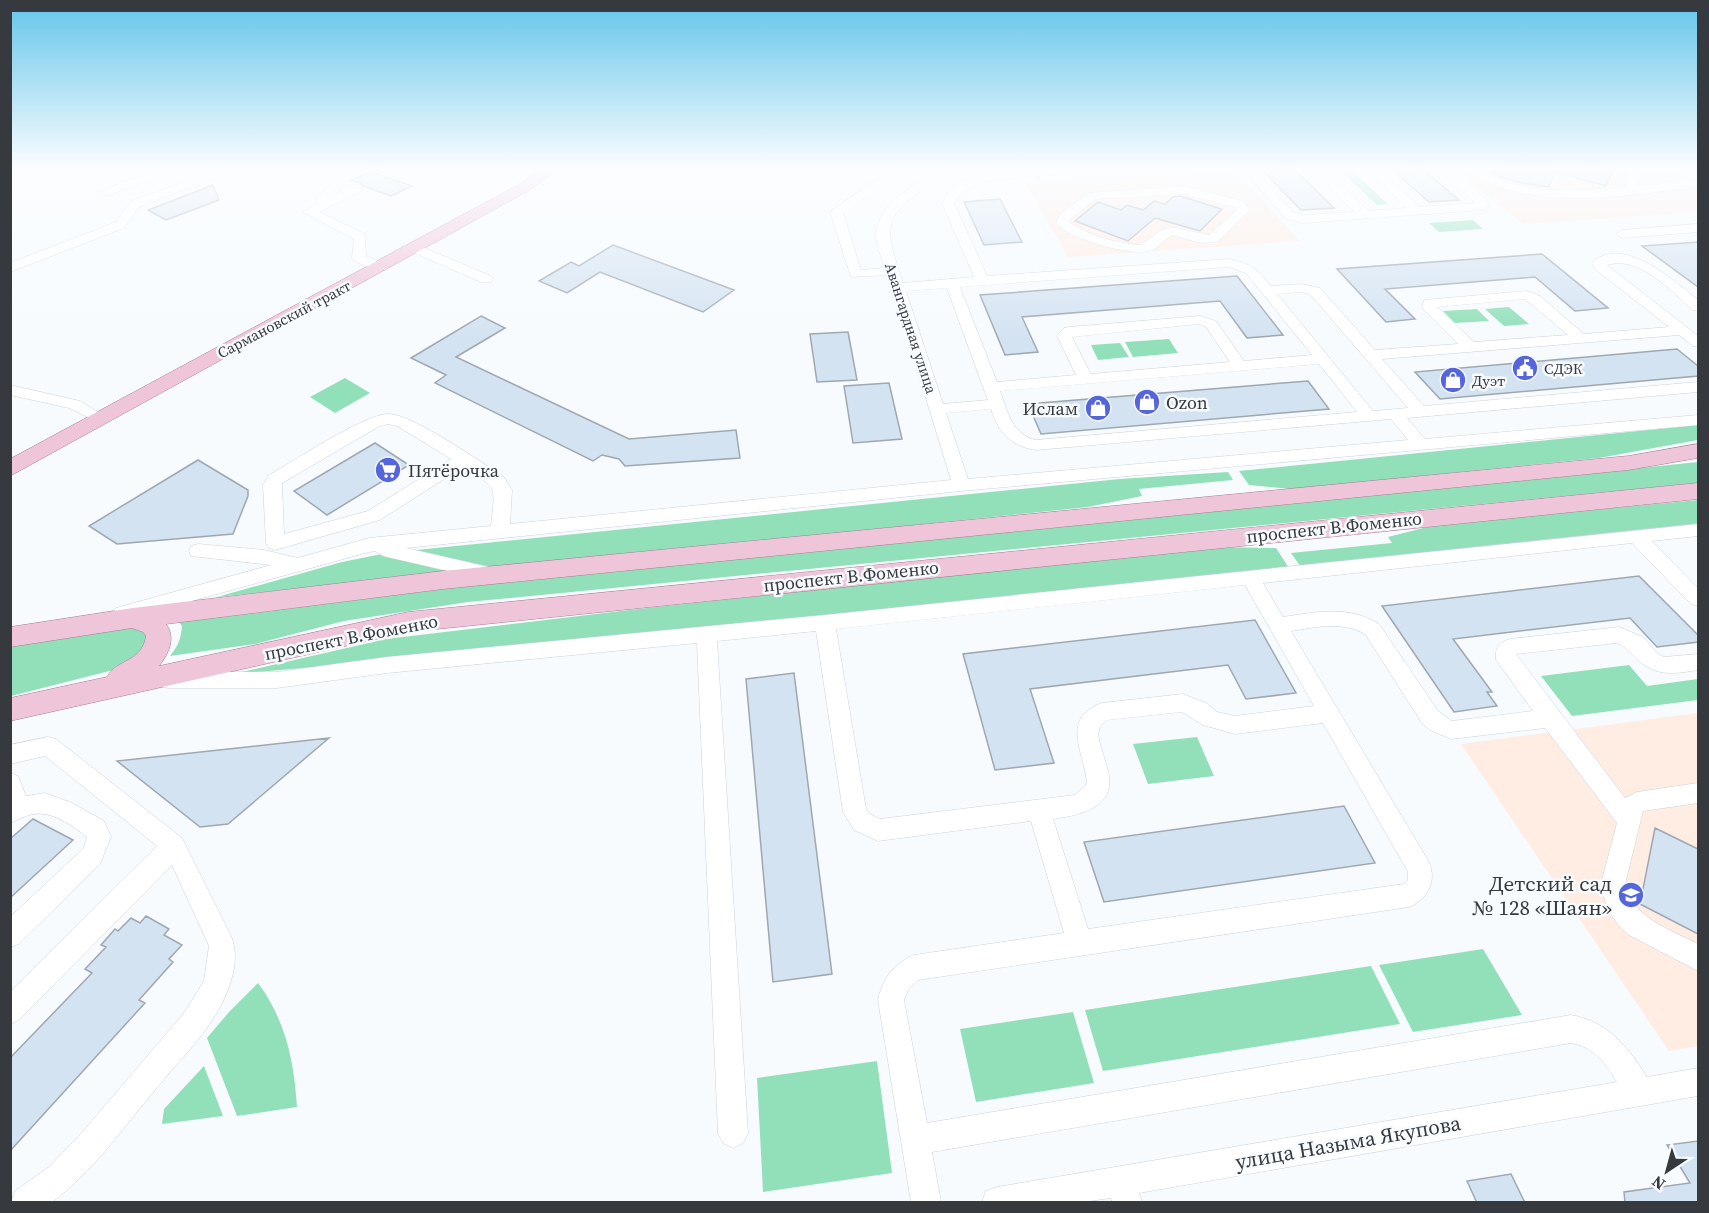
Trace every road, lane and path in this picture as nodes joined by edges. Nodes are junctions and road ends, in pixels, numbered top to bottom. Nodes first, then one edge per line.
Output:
1 (121, 224) edge
2 (333, 224) edge
3 (459, 224) edge
4 (840, 224) edge
5 (883, 224) edge
6 (957, 224) edge
7 (1063, 224) edge
8 (1234, 224) edge
9 (1698, 228) edge
10 (1622, 234) dead end
11 (1161, 237) junction
12 (415, 248) junction
13 (380, 267) junction
14 (1182, 267) junction
15 (10, 268) edge
16 (893, 271) junction
17 (486, 279) dead end
18 (982, 281) junction
19 (952, 283) junction
20 (898, 287) junction
21 (1267, 290) junction
22 (1698, 307) edge
23 (1682, 330) junction
24 (1580, 338) junction
25 (1698, 343) edge
26 (1470, 347) junction
27 (1371, 355) junction
28 (1323, 359) junction
29 (1240, 366) junction
30 (1086, 379) junction
31 (991, 387) junction
32 (1698, 387) edge
33 (10, 390) edge
34 (998, 404) junction
35 (937, 409) junction
36 (1420, 411) junction
37 (1395, 413) junction
38 (1369, 416) junction
39 (100, 418) junction
40 (1698, 420) edge
41 (1421, 445) junction
42 (1698, 451) edge
43 (464, 459) junction
44 (10, 469) edge
45 (962, 485) junction
46 (1698, 491) edge
47 (1698, 530) edge
48 (500, 532) junction
49 (1637, 537) junction
50 (369, 545) junction
51 (198, 550) dead end
52 (269, 550) junction
53 (297, 564) junction
54 (494, 575) junction
55 (1251, 579) junction
56 (241, 580) junction
57 (1698, 599) edge
58 (133, 618) junction
59 (825, 623) junction
60 (1278, 625) junction
61 (69, 628) junction
62 (707, 634) junction
63 (10, 637) edge
64 (1698, 662) edge
65 (144, 680) junction
66 (99, 689) junction
67 (10, 710) edge
68 (1329, 713) junction
69 (1551, 718) junction
70 (10, 755) edge
71 (10, 783) edge
72 (1698, 793) edge
73 (14, 810) edge
74 (1040, 810) junction
75 (1628, 820) junction
76 (174, 846) junction
77 (10, 935) edge
78 (1080, 943) junction
79 (1698, 958) edge
80 (10, 1011) edge
81 (1698, 1082) edge
82 (1640, 1092) junction
83 (733, 1133) dead end
84 (915, 1140) junction
85 (1124, 1192) edge
86 (26, 1203) edge
87 (926, 1203) edge
88 (997, 1203) edge

1 - 15 street
2 - 13 street
3 - 12 main road, Сармановский тракт
4 - 16 street
5 - 16 street, Авангардная улица
6 - 18 street
7 - 11 street
8 - 11 street
9 - 10 street
11 - 14 street
12 - 13 main road, Сармановский тракт
12 - 17 street
13 - 39 main road, Сармановский тракт
14 - 18 street
14 - 21 street
16 - 20 street, Авангардная улица
18 - 19 street
19 - 20 street
19 - 31 street
20 - 35 street, Авангардная улица
21 - 27 street
21 - 28 street
22 - 23 street
23 - 24 street
23 - 25 street
24 - 26 street
24 - 26 street
26 - 27 street
27 - 36 street
28 - 29 street
28 - 38 street
29 - 30 street
29 - 30 street
30 - 31 street
31 - 34 street
32 - 36 street
33 - 39 street
34 - 35 street
34 - 38 street
35 - 45 street, Авангардная улица
36 - 37 street
37 - 38 street
37 - 41 street
39 - 44 main road, Сармановский тракт
40 - 41 street
41 - 45 street
42 - 54 main road, проспект В.Фоменко
43 - 48 street
43 - 52 street
43 - 52 street
45 - 48 street
46 - 65 main road, проспект В.Фоменко
47 - 49 street
48 - 50 street
49 - 55 street
49 - 57 street
50 - 53 street
50 - 54 street
51 - 52 street
52 - 53 street
52 - 56 street
53 - 56 street
54 - 58 main road, проспект В.Фоменко
55 - 59 street
55 - 60 street
56 - 61 street
58 - 61 main road, проспект В.Фоменко
58 - 66 main road
59 - 62 street
59 - 74 street
60 - 68 street
60 - 69 street
61 - 63 main road, проспект В.Фоменко
62 - 65 street
62 - 83 street
64 - 69 street
65 - 66 main road, проспект В.Фоменко
66 - 67 main road, проспект В.Фоменко
68 - 74 street
68 - 78 street
69 - 75 street
70 - 76 street
71 - 73 street
72 - 75 street
73 - 77 street
74 - 78 street
75 - 79 street
76 - 80 street
76 - 86 street
78 - 84 street
81 - 82 street, улица Назыма Якупова
82 - 84 street
82 - 85 street, улица Назыма Якупова
84 - 87 street
85 - 88 street, улица Назыма Якупова

